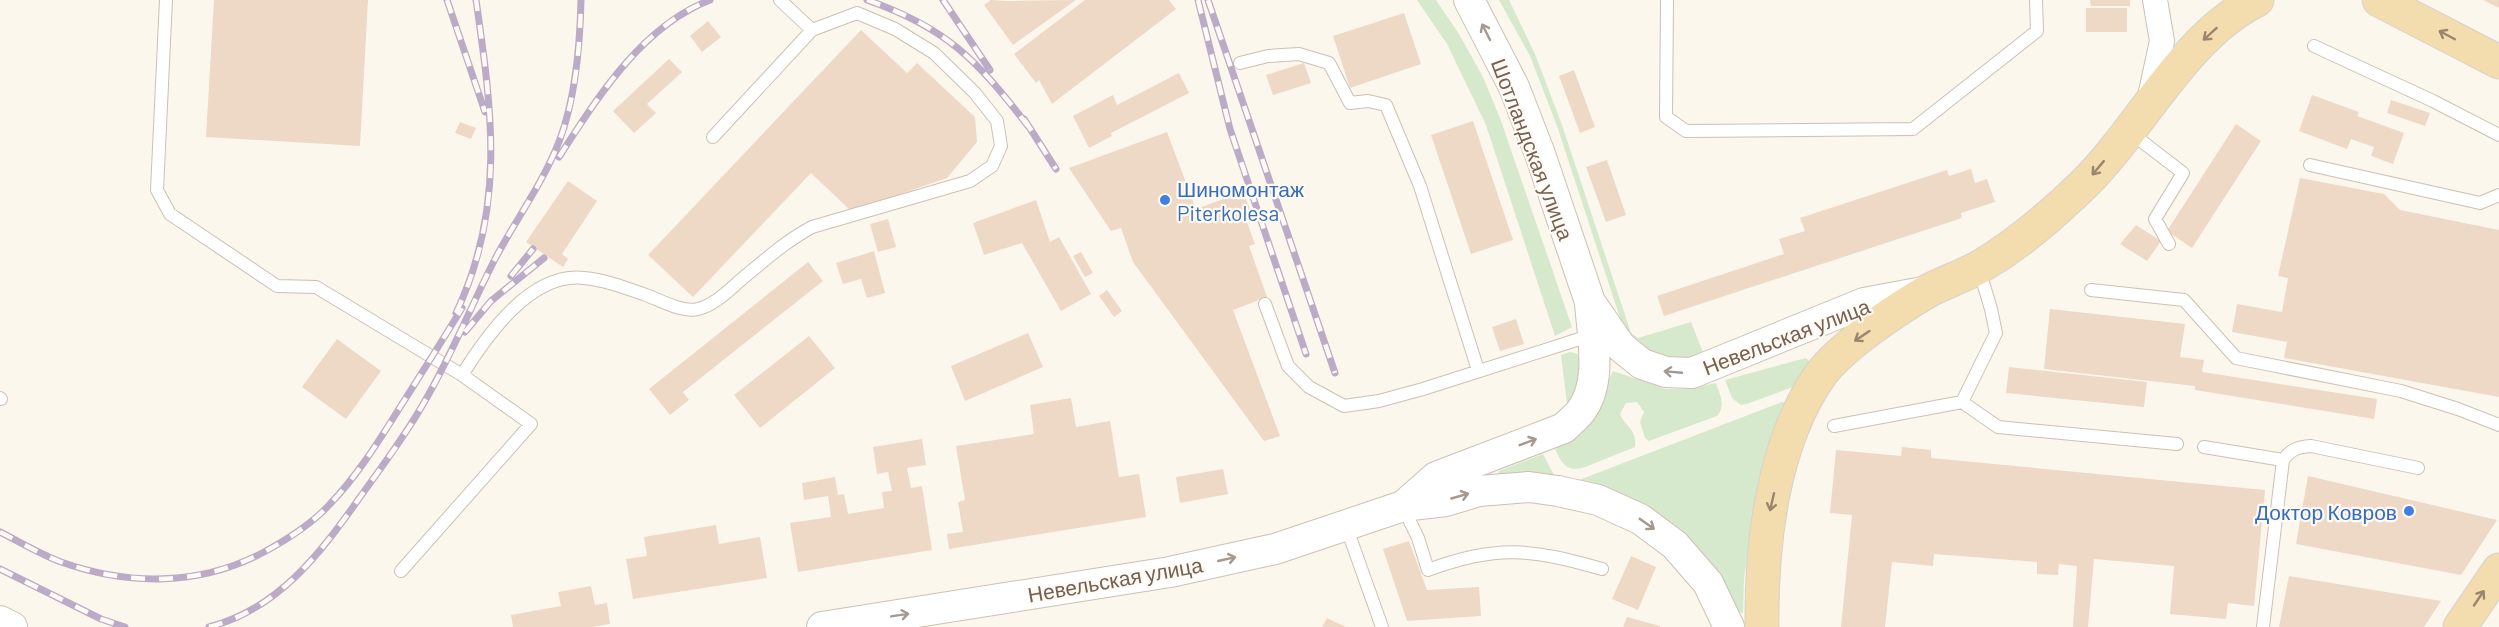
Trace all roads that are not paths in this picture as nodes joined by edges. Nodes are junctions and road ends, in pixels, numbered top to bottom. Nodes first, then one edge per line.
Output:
1 (166, 0) edge
2 (780, 0) edge
3 (1469, 0) edge
4 (1667, 0) edge
5 (2036, 0) edge
6 (2155, 0) edge
7 (2257, 0) edge
8 (2379, 0) edge
9 (812, 30) junction
10 (2314, 46) dead end
11 (2499, 62) edge
12 (1240, 63) dead end
13 (2138, 118) junction
14 (2499, 135) edge
15 (713, 137) dead end
16 (2310, 165) dead end
17 (2499, 195) edge
18 (2169, 244) dead end
19 (1979, 267) junction
20 (2091, 290) dead end
21 (1928, 291) junction
22 (1590, 302) junction
23 (1265, 304) dead end
24 (1592, 335) junction
25 (1478, 370) junction
26 (462, 375) junction
27 (1962, 402) junction
28 (1834, 426) dead end
29 (2499, 426) edge
30 (2177, 444) dead end
31 (2204, 447) dead end
32 (2283, 460) junction
33 (2418, 468) dead end
34 (1403, 506) junction
35 (1346, 525) junction
36 (1602, 569) dead end
37 (2499, 570) edge
38 (401, 571) dead end
39 (0, 621) edge
40 (12, 627) edge
41 (822, 627) edge
42 (1382, 627) edge
43 (1729, 627) edge
44 (1762, 627) edge
45 (2263, 627) edge
46 (2460, 627) edge

1 - 26 lane
2 - 9 lane
22 -> 3 street, Шотландская улица
4 - 5 lane
6 - 13 street
7 -> 13 main road, Невельская улица
11 -> 8 main road
9 - 15 lane
9 - 26 lane
10 - 14 lane
12 - 25 lane
13 - 18 lane
13 -> 19 main road, Невельская улица
16 - 17 lane
19 - 21 main road, Невельская улица
19 - 27 lane
20 - 29 lane
21 -> 22 street, Невельская улица
21 -> 44 main road
22 - 24 street
23 - 25 lane
24 - 25 lane
34 -> 24 street
26 - 38 lane
27 - 28 lane
27 - 30 lane
31 - 32 lane
32 - 33 lane
32 - 45 lane
34 - 35 street, Невельская улица
34 - 36 lane
34 -> 43 street
41 -> 35 street, Невельская улица
35 - 42 lane
46 -> 37 main road
39 - 40 street

